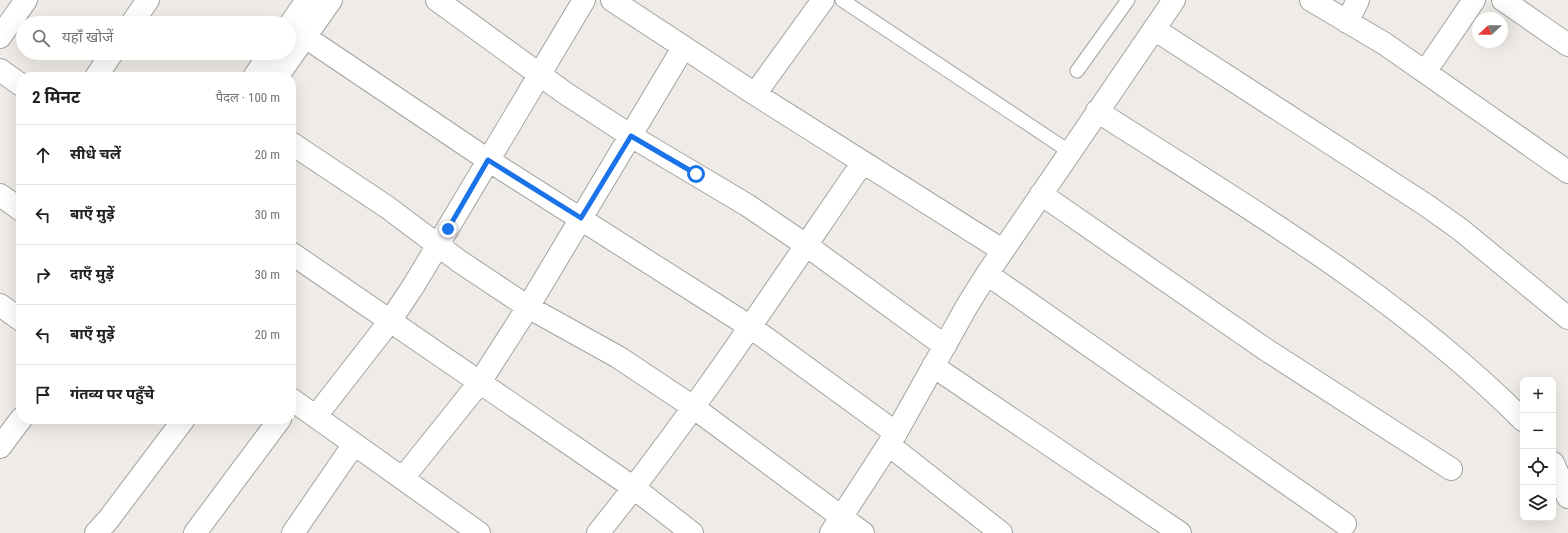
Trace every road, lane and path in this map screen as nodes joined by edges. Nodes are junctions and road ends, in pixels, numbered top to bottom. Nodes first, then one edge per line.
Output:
1 (26, 0) edge
2 (148, 0) edge
3 (307, 0) edge
4 (331, 0) edge
5 (437, 0) edge
6 (584, 0) edge
7 (612, 0) edge
8 (823, 0) edge
9 (842, 0) edge
10 (1128, 0) edge
11 (1174, 0) edge
12 (1311, 0) edge
13 (1358, 0) edge
14 (1474, 0) edge
15 (1503, 0) edge
16 (137, 16) edge
17 (1348, 22) junction
18 (296, 25) edge
19 (296, 28) edge
20 (1154, 29) junction
21 (296, 31) edge
22 (0, 37) edge
23 (1568, 45) edge
24 (683, 48) junction
25 (107, 60) edge
26 (265, 60) edge
27 (283, 60) edge
28 (0, 70) edge
29 (1077, 71) dead end
30 (99, 72) edge
31 (257, 72) edge
32 (279, 72) edge
33 (1425, 72) junction
34 (539, 76) junction
35 (16, 81) edge
36 (755, 94) junction
37 (1097, 111) junction
38 (631, 136) junction
39 (296, 146) edge
40 (1070, 152) junction
41 (488, 160) junction
42 (863, 162) junction
43 (1568, 172) edge
44 (0, 194) edge
45 (1041, 194) junction
46 (16, 206) edge
47 (581, 218) junction
48 (806, 245) junction
49 (438, 246) junction
50 (1002, 250) junction
51 (296, 256) edge
52 (986, 274) junction
53 (0, 305) edge
54 (528, 307) junction
55 (16, 316) edge
56 (1568, 318) edge
57 (390, 321) junction
58 (749, 326) junction
59 (945, 346) junction
60 (933, 366) junction
61 (480, 382) junction
62 (296, 404) edge
63 (693, 407) junction
64 (316, 416) junction
65 (1520, 417) edge
66 (17, 424) edge
67 (180, 424) edge
68 (276, 424) edge
69 (893, 439) junction
70 (354, 444) junction
71 (0, 447) edge
72 (1451, 469) dead end
73 (1556, 471) edge
74 (403, 478) junction
75 (634, 488) junction
76 (1568, 497) edge
77 (1345, 524) dead end
78 (836, 526) edge
79 (475, 532) edge
80 (96, 533) edge
81 (196, 533) edge
82 (293, 533) edge
83 (598, 533) edge
84 (692, 533) edge
85 (863, 533) edge
86 (1000, 533) edge
87 (1180, 533) edge

1 - 22 street
2 - 16 street
3 - 18 street
4 - 19 street
5 - 34 street
6 - 34 street
7 - 24 street
8 - 36 street
9 - 40 lane
10 - 29 lane
11 - 20 street
12 - 17 street
13 - 17 street
14 - 33 street
15 - 23 street
17 - 33 street
20 - 37 street
20 - 56 street
21 - 41 street
24 - 36 street
24 - 38 street
25 - 30 street
26 - 31 street
27 - 32 street
28 - 35 street
33 - 43 street
34 - 38 street
34 - 41 street
36 - 42 street
37 - 40 street
37 - 65 street
38 - 47 street
38 - 48 street
39 - 49 street
40 - 45 street
41 - 47 street
41 - 49 street
42 - 48 street
42 - 50 street
44 - 46 street
45 - 50 street
45 - 72 street
47 - 54 street
47 - 58 street
48 - 58 street
48 - 59 street
49 - 54 street
49 - 57 street
50 - 52 street
51 - 57 street
52 - 59 street
52 - 77 street
53 - 55 street
54 - 61 street
54 - 63 street
57 - 61 street
57 - 64 street
58 - 63 street
58 - 69 street
59 - 60 street
60 - 69 street
60 - 87 street
61 - 74 street
61 - 75 street
62 - 64 street
63 - 75 street
63 - 78 street
64 - 70 street
66 - 71 street
67 - 80 street
68 - 81 street
69 - 78 street
69 - 86 street
70 - 74 street
70 - 82 street
73 - 76 street
74 - 79 street
75 - 83 street
75 - 84 street
78 - 85 street

